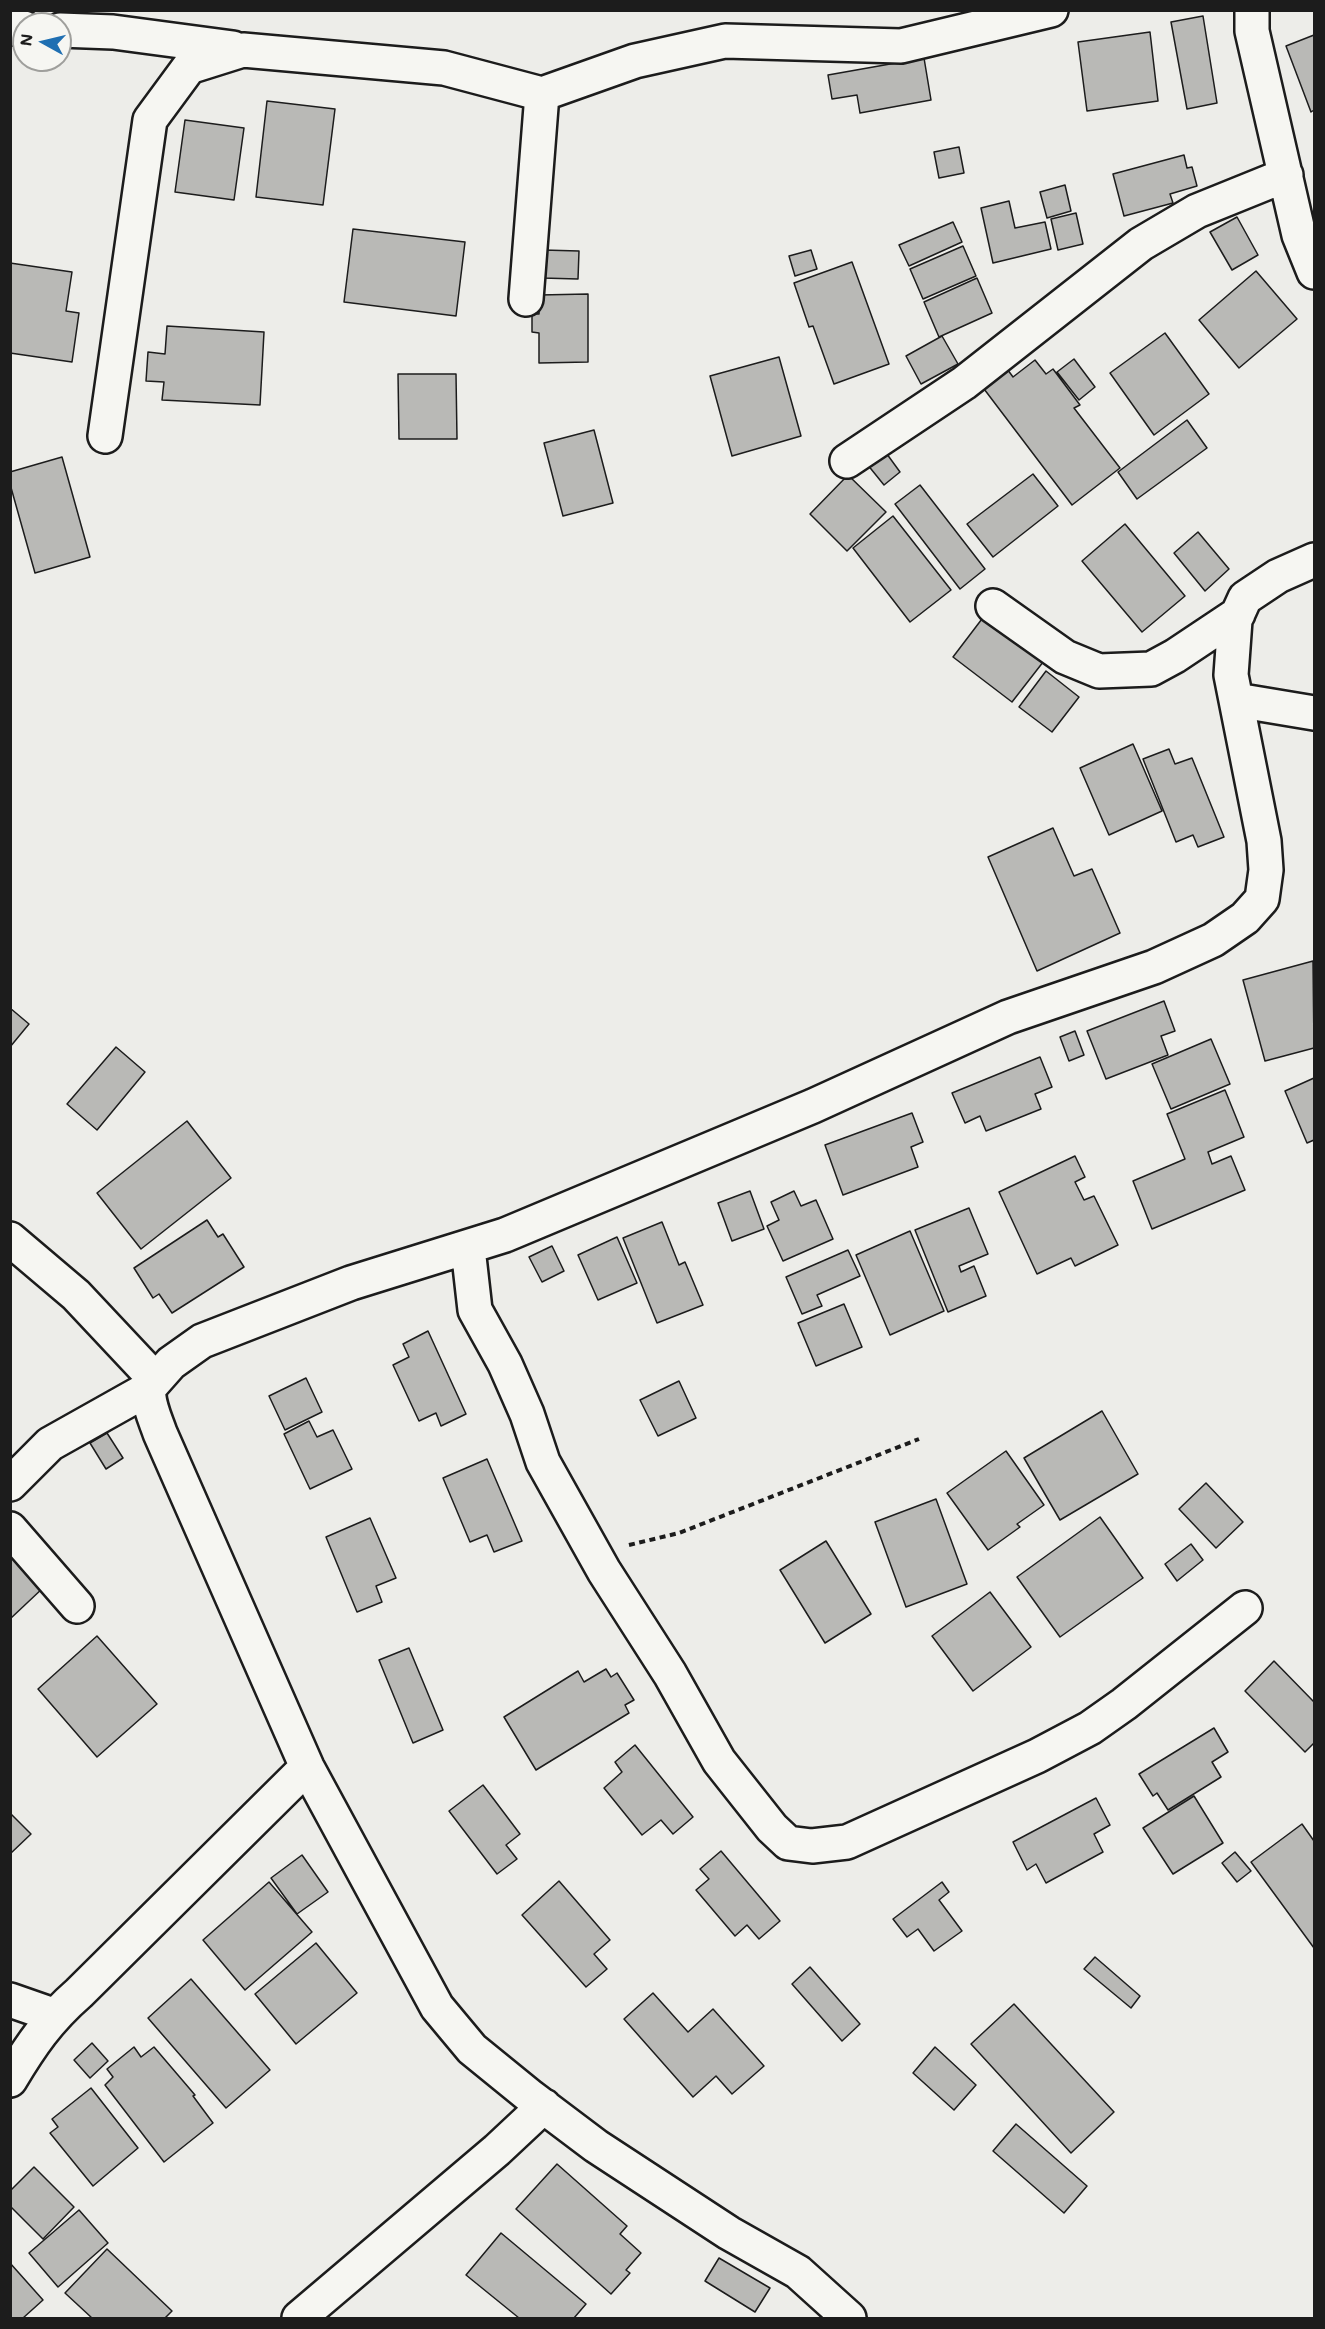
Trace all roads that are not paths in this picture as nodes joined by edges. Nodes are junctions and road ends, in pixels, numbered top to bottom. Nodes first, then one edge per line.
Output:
1 (1052, 10) edge
2 (1252, 10) edge
3 (72, 30) edge
4 (243, 50) junction
5 (543, 94) junction
6 (1287, 175) junction
7 (1314, 272) edge
8 (526, 299) dead end
9 (105, 436) dead end
10 (847, 461) dead end
11 (1314, 560) edge
12 (993, 606) dead end
13 (1238, 614) junction
14 (1236, 700) junction
15 (1314, 712) edge
16 (10, 1239) edge
17 (468, 1248) junction
18 (157, 1376) junction
19 (10, 1484) edge
20 (10, 1529) edge
21 (77, 1606) dead end
22 (1245, 1608) dead end
23 (307, 1767) junction
24 (10, 2000) edge
25 (53, 2015) junction
26 (10, 2080) edge
27 (544, 2106) junction
28 (299, 2319) edge
29 (849, 2319) edge

1 - 5 street
2 - 6 street
3 - 4 street
4 - 5 street
4 - 9 street
5 - 8 street
6 - 7 street
6 - 10 street
11 - 13 street
12 - 13 street
13 - 14 street
14 - 15 street
14 - 17 street
16 - 18 street
17 - 18 street
17 - 22 street
18 - 19 street
18 - 23 street
20 - 21 street
23 - 25 street
23 - 27 street
24 - 25 street
25 - 26 street
27 - 28 street
27 - 29 street

